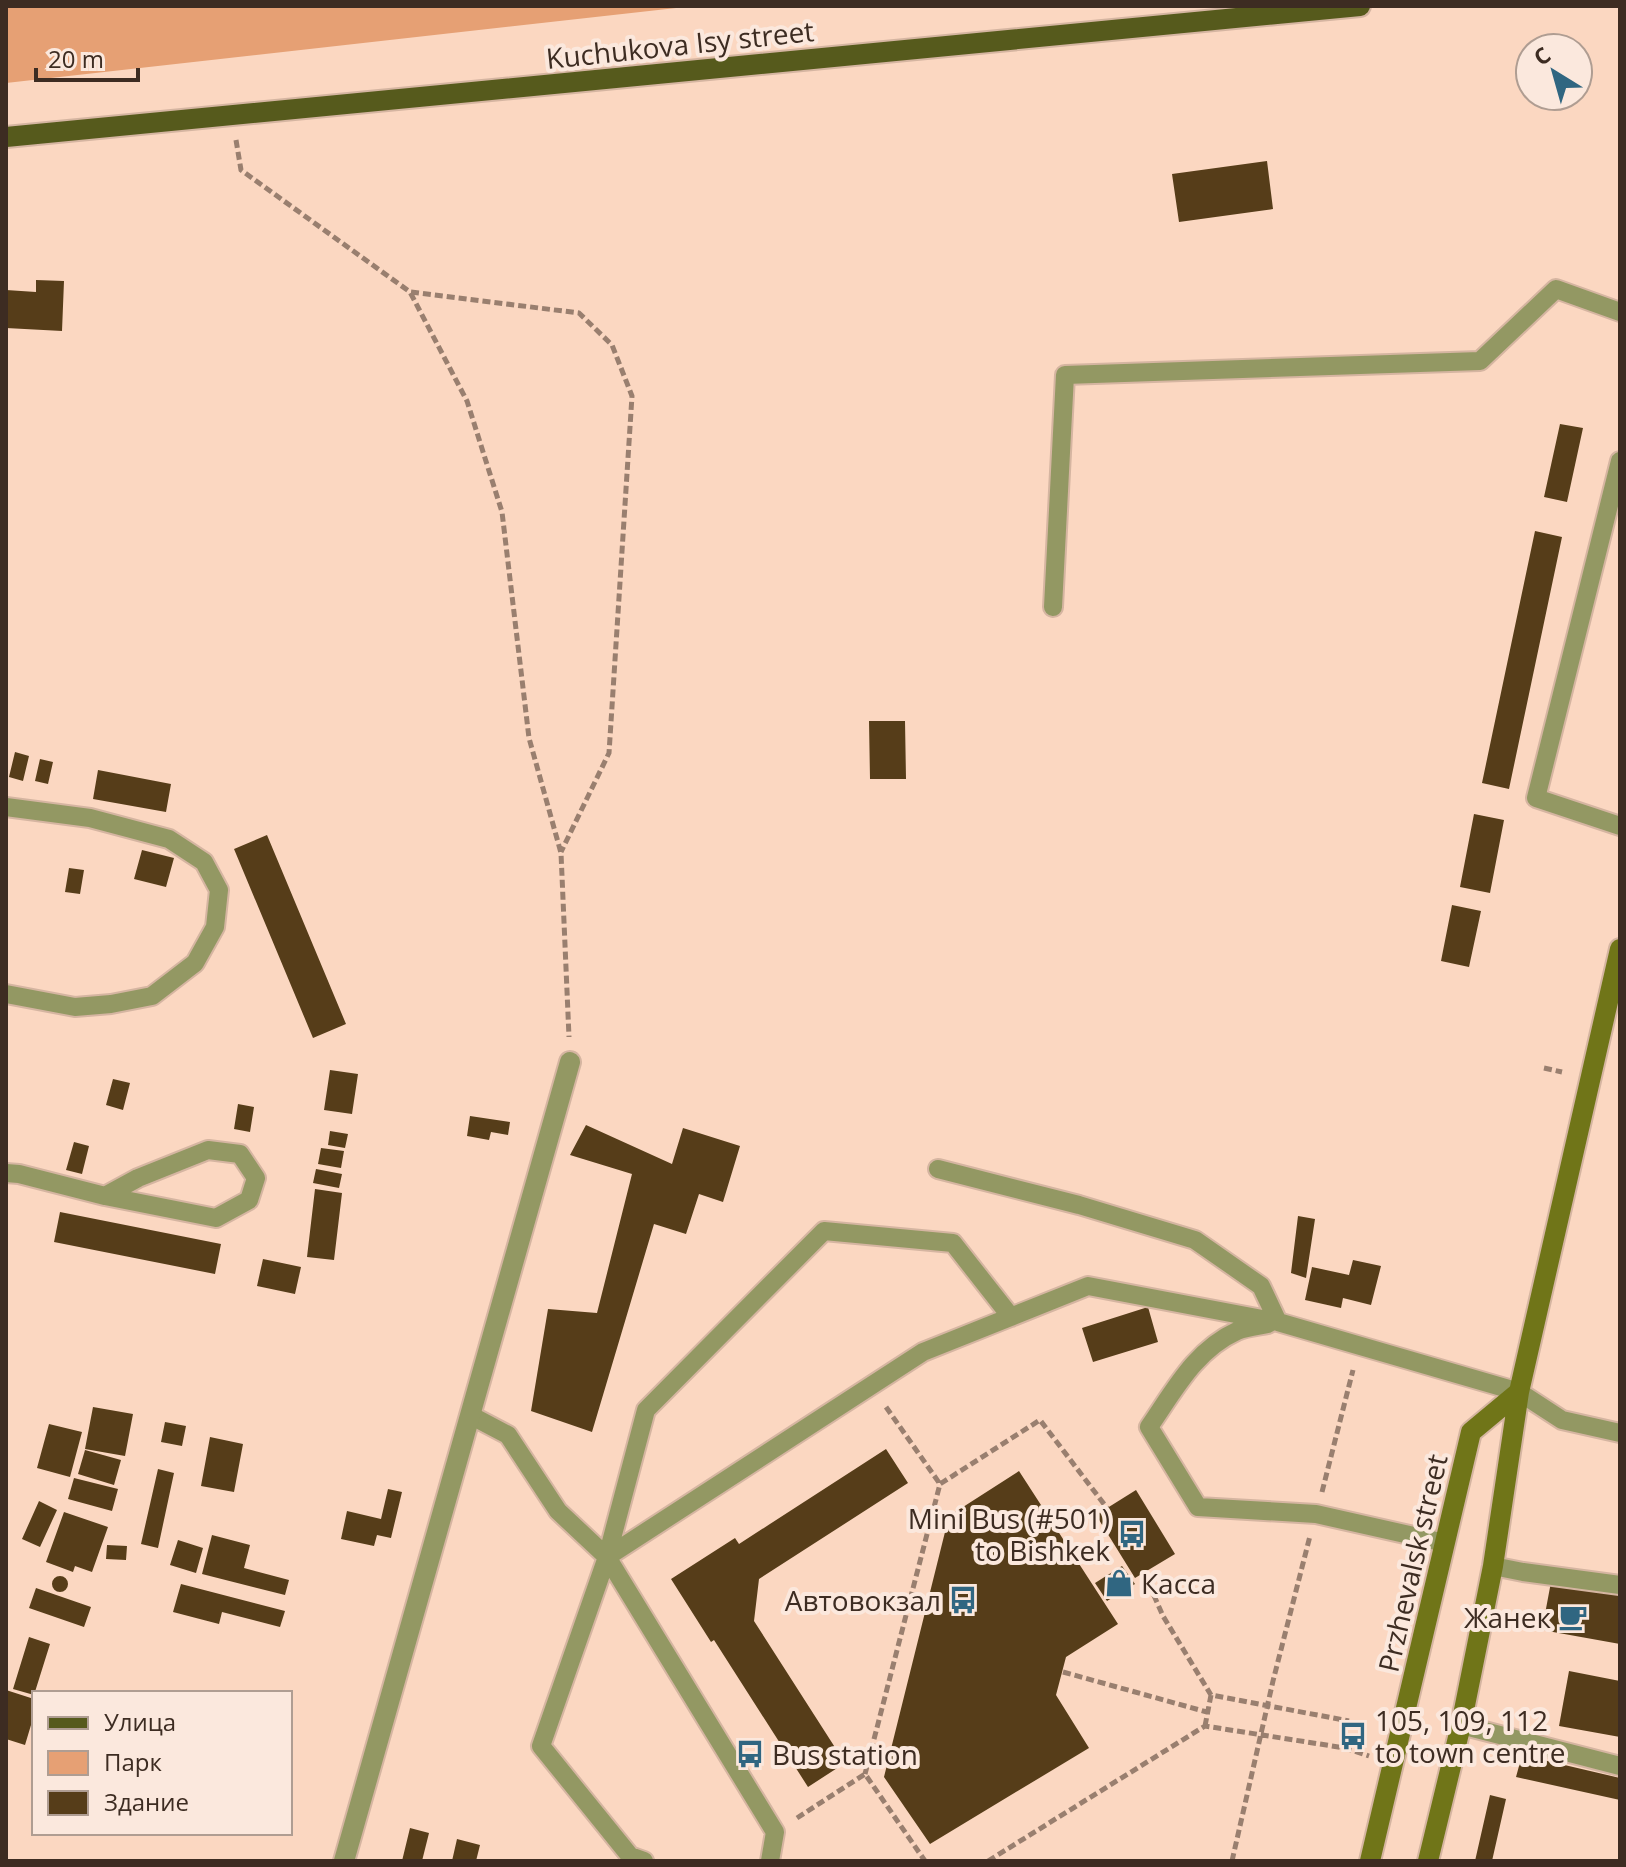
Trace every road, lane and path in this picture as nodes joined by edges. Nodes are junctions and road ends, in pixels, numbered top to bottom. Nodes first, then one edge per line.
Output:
1 (1360, 6) edge
2 (233, 116) junction
3 (6, 137) edge
4 (410, 292) junction
5 (1620, 312) edge
6 (1620, 461) edge
7 (1053, 607) dead end
8 (6, 807) edge
9 (1620, 826) edge
10 (561, 853) junction
11 (1620, 949) edge
12 (6, 994) edge
13 (570, 1062) joint
14 (1544, 1068) dead end
15 (1562, 1072) dead end
16 (938, 1169) dead end
17 (6, 1173) edge
18 (105, 1196) junction
19 (1011, 1317) junction
20 (1278, 1322) junction
21 (1360, 1346) junction
22 (872, 1387) junction
23 (1519, 1392) junction
24 (470, 1415) junction
25 (1620, 1433) edge
26 (940, 1484) junction
27 (1107, 1508) dead end
28 (1316, 1514) junction
29 (1445, 1543) junction
30 (1307, 1548) dead end
31 (607, 1557) junction
32 (1493, 1566) junction
33 (1144, 1573) dead end
34 (1620, 1585) edge
35 (1063, 1672) dead end
36 (1211, 1695) junction
37 (1267, 1706) junction
38 (1207, 1712) junction
39 (1349, 1721) dead end
40 (1461, 1725) junction
41 (1205, 1726) junction
42 (1261, 1734) junction
43 (1345, 1748) dead end
44 (1620, 1766) edge
45 (865, 1774) junction
46 (775, 1832) junction
47 (344, 1861) edge
48 (644, 1861) edge
49 (770, 1861) edge
50 (925, 1861) edge
51 (988, 1861) edge
52 (1232, 1861) edge
53 (1370, 1861) edge
54 (1428, 1861) edge

1 - 2 main road, Kuchukova Isy street
2 - 3 main road, Kuchukova Isy street
2 - 4 path
4 - 10 path
4 - 10 path
5 - 7 lane
6 - 9 lane
8 - 12 lane
10 - 13 path
11 - 23 main road
13 - 24 street
14 - 15 path
16 - 20 lane
17 - 18 lane
18 - 18 lane
19 - 20 lane
19 - 22 lane
19 - 31 lane
20 - 21 lane
20 - 28 lane
21 - 23 lane
21 - 28 path
22 - 26 path
22 - 31 lane
23 - 25 lane
23 - 29 main road, Przhevalsk street
23 - 32 main road
24 - 31 lane
24 - 47 street
26 - 27 path
26 - 45 path
28 - 29 lane
29 - 53 main road, Przhevalsk street
30 - 37 path
31 - 46 lane
31 - 48 lane
32 - 34 lane
32 - 40 main road
33 - 36 path
35 - 38 path
36 - 37 path
36 - 38 path
37 - 39 path
37 - 42 path
38 - 41 path
40 - 44 lane
40 - 54 main road
41 - 42 path
41 - 51 path
42 - 43 path
42 - 52 path
45 - 46 path
45 - 50 path
46 - 49 lane

